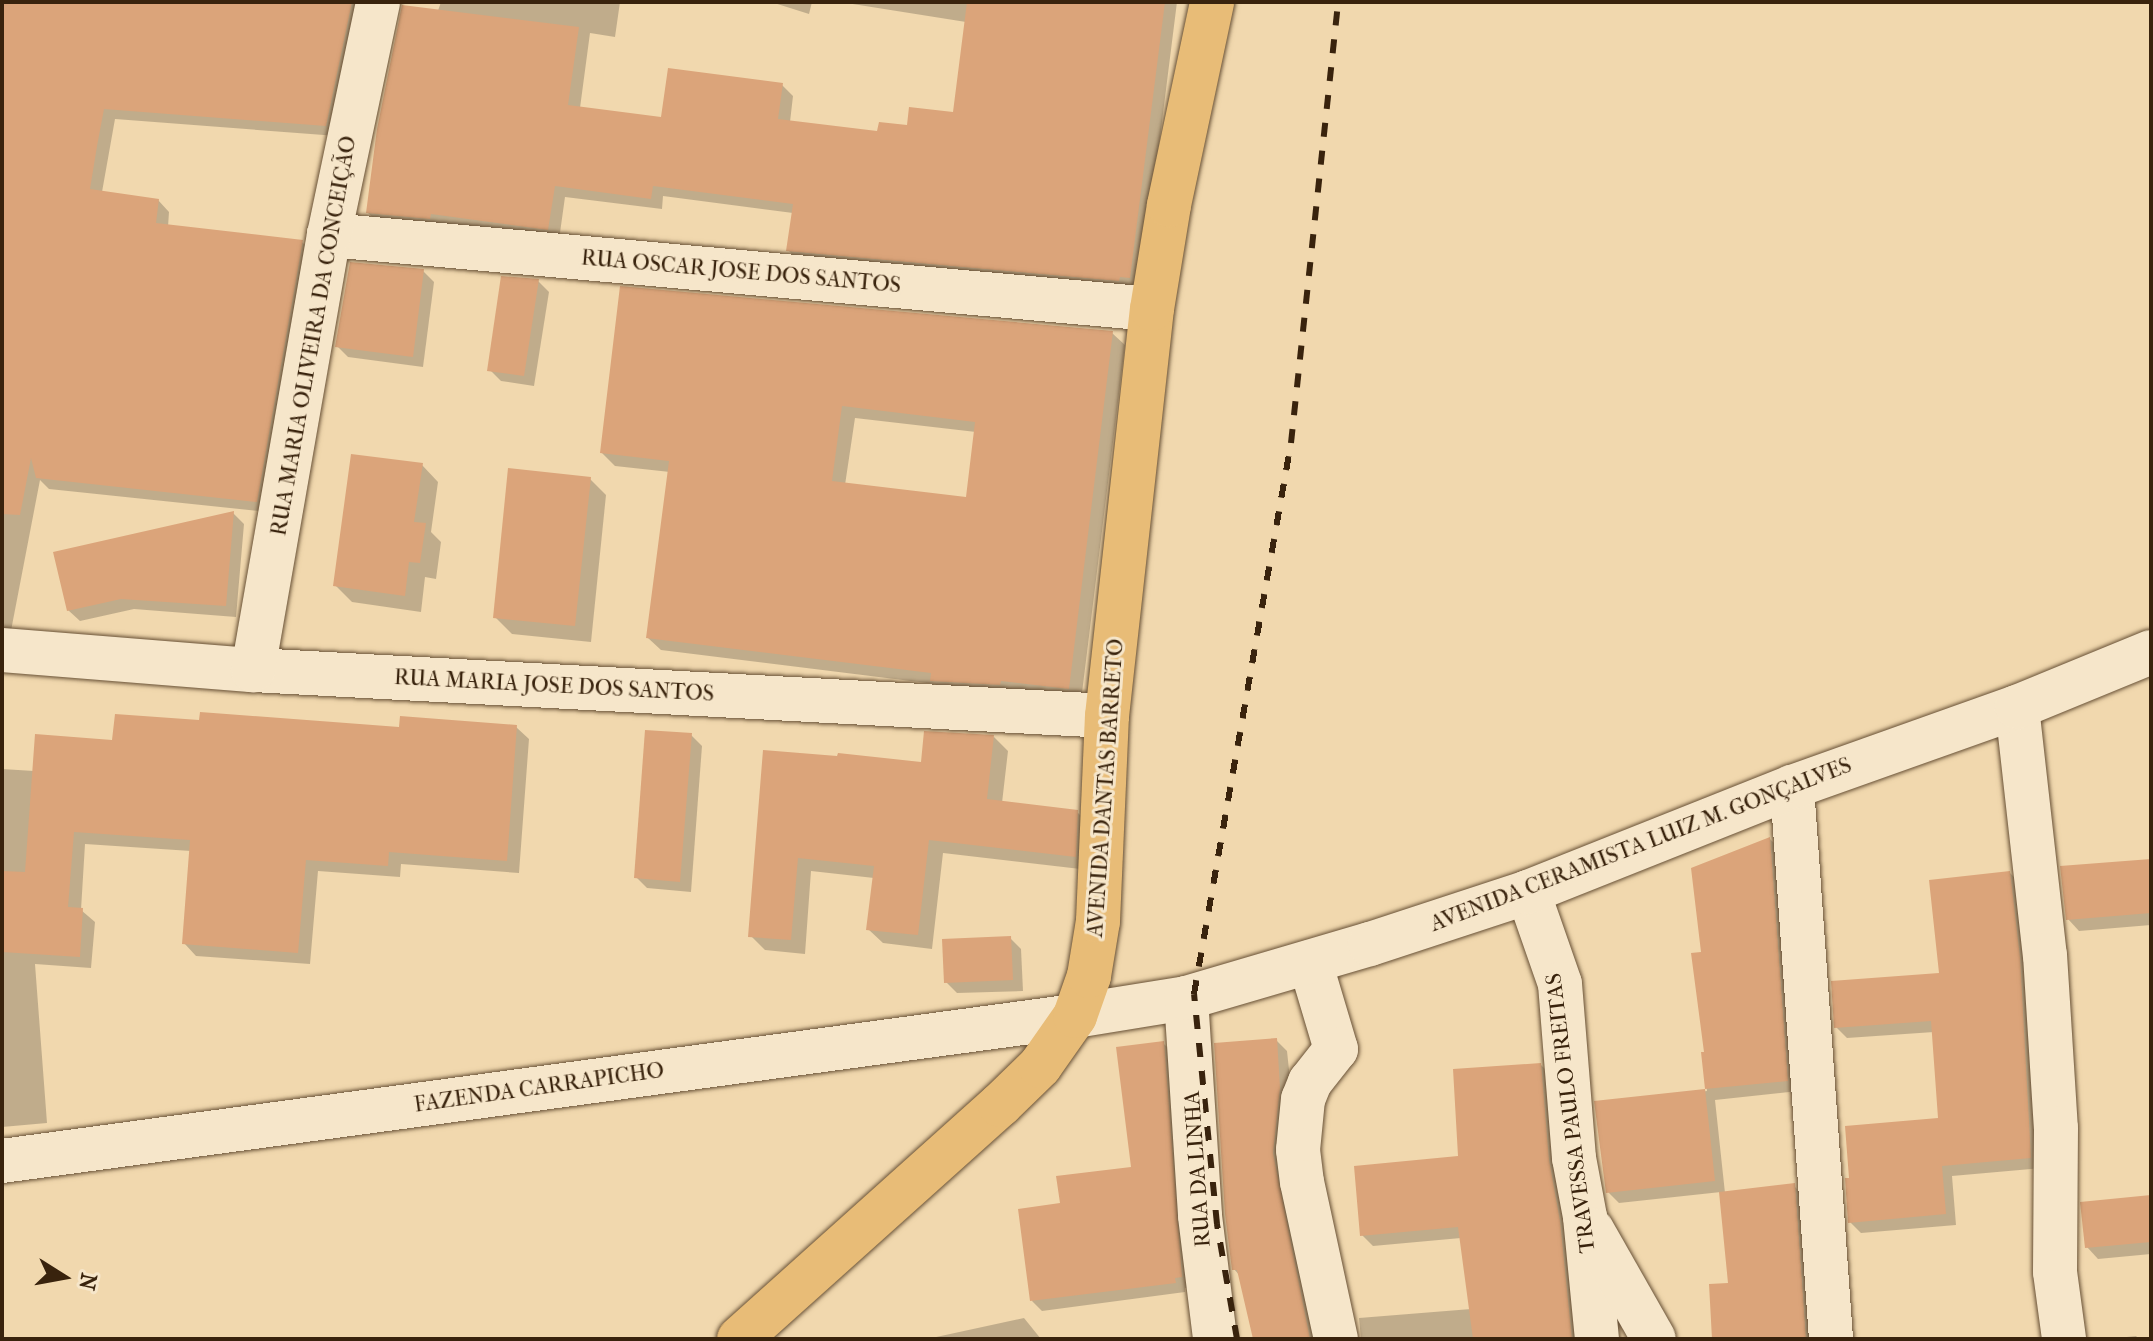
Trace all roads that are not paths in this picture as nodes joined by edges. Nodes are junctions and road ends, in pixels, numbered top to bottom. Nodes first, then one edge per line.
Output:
1 (378, 2) edge
2 (1212, 2) edge
3 (329, 235) junction
4 (1152, 309) junction
5 (2, 650) edge
6 (2151, 652) edge
7 (253, 670) junction
8 (2017, 707) junction
9 (1107, 716) junction
10 (1792, 787) junction
11 (1528, 892) junction
12 (1310, 962) junction
13 (1186, 998) junction
14 (1075, 1016) junction
15 (2, 1161) edge
16 (1585, 1217) junction
17 (739, 1339) edge
18 (1215, 1339) edge
19 (1336, 1339) edge
20 (1597, 1339) edge
21 (1654, 1339) edge
22 (1831, 1339) edge
23 (2064, 1339) edge

1 - 3 street, RUA MARIA OLIVEIRA DA CONCEIÇÃO
2 - 4 main road, AVENIDA DANTAS BARRETO
3 - 4 street, RUA OSCAR JOSE DOS SANTOS
3 - 7 street, RUA MARIA OLIVEIRA DA CONCEIÇÃO
4 - 9 main road, AVENIDA DANTAS BARRETO
5 - 7 street, RUA MARIA JOSE DOS SANTOS
6 - 8 street, AVENIDA CERAMISTA LUIZ M. GONÇALVES
7 - 9 street, RUA MARIA JOSE DOS SANTOS
8 - 10 street, AVENIDA CERAMISTA LUIZ M. GONÇALVES
8 - 23 street
9 - 14 main road, AVENIDA DANTAS BARRETO
10 - 11 street, AVENIDA CERAMISTA LUIZ M. GONÇALVES
10 - 22 street
11 - 12 street, AVENIDA CERAMISTA LUIZ M. GONÇALVES
11 - 16 street, TRAVESSA PAULO FREITAS
12 - 13 street, AVENIDA CERAMISTA LUIZ M. GONÇALVES
12 - 19 street
13 - 14 street, AVENIDA CERAMISTA LUIZ M. GONÇALVES
13 - 18 street, RUA DA LINHA
14 - 15 street, FAZENDA CARRAPICHO
14 - 17 main road, AVENIDA DANTAS BARRETO
16 - 20 street, TRAVESSA PAULO FREITAS
16 - 21 street

